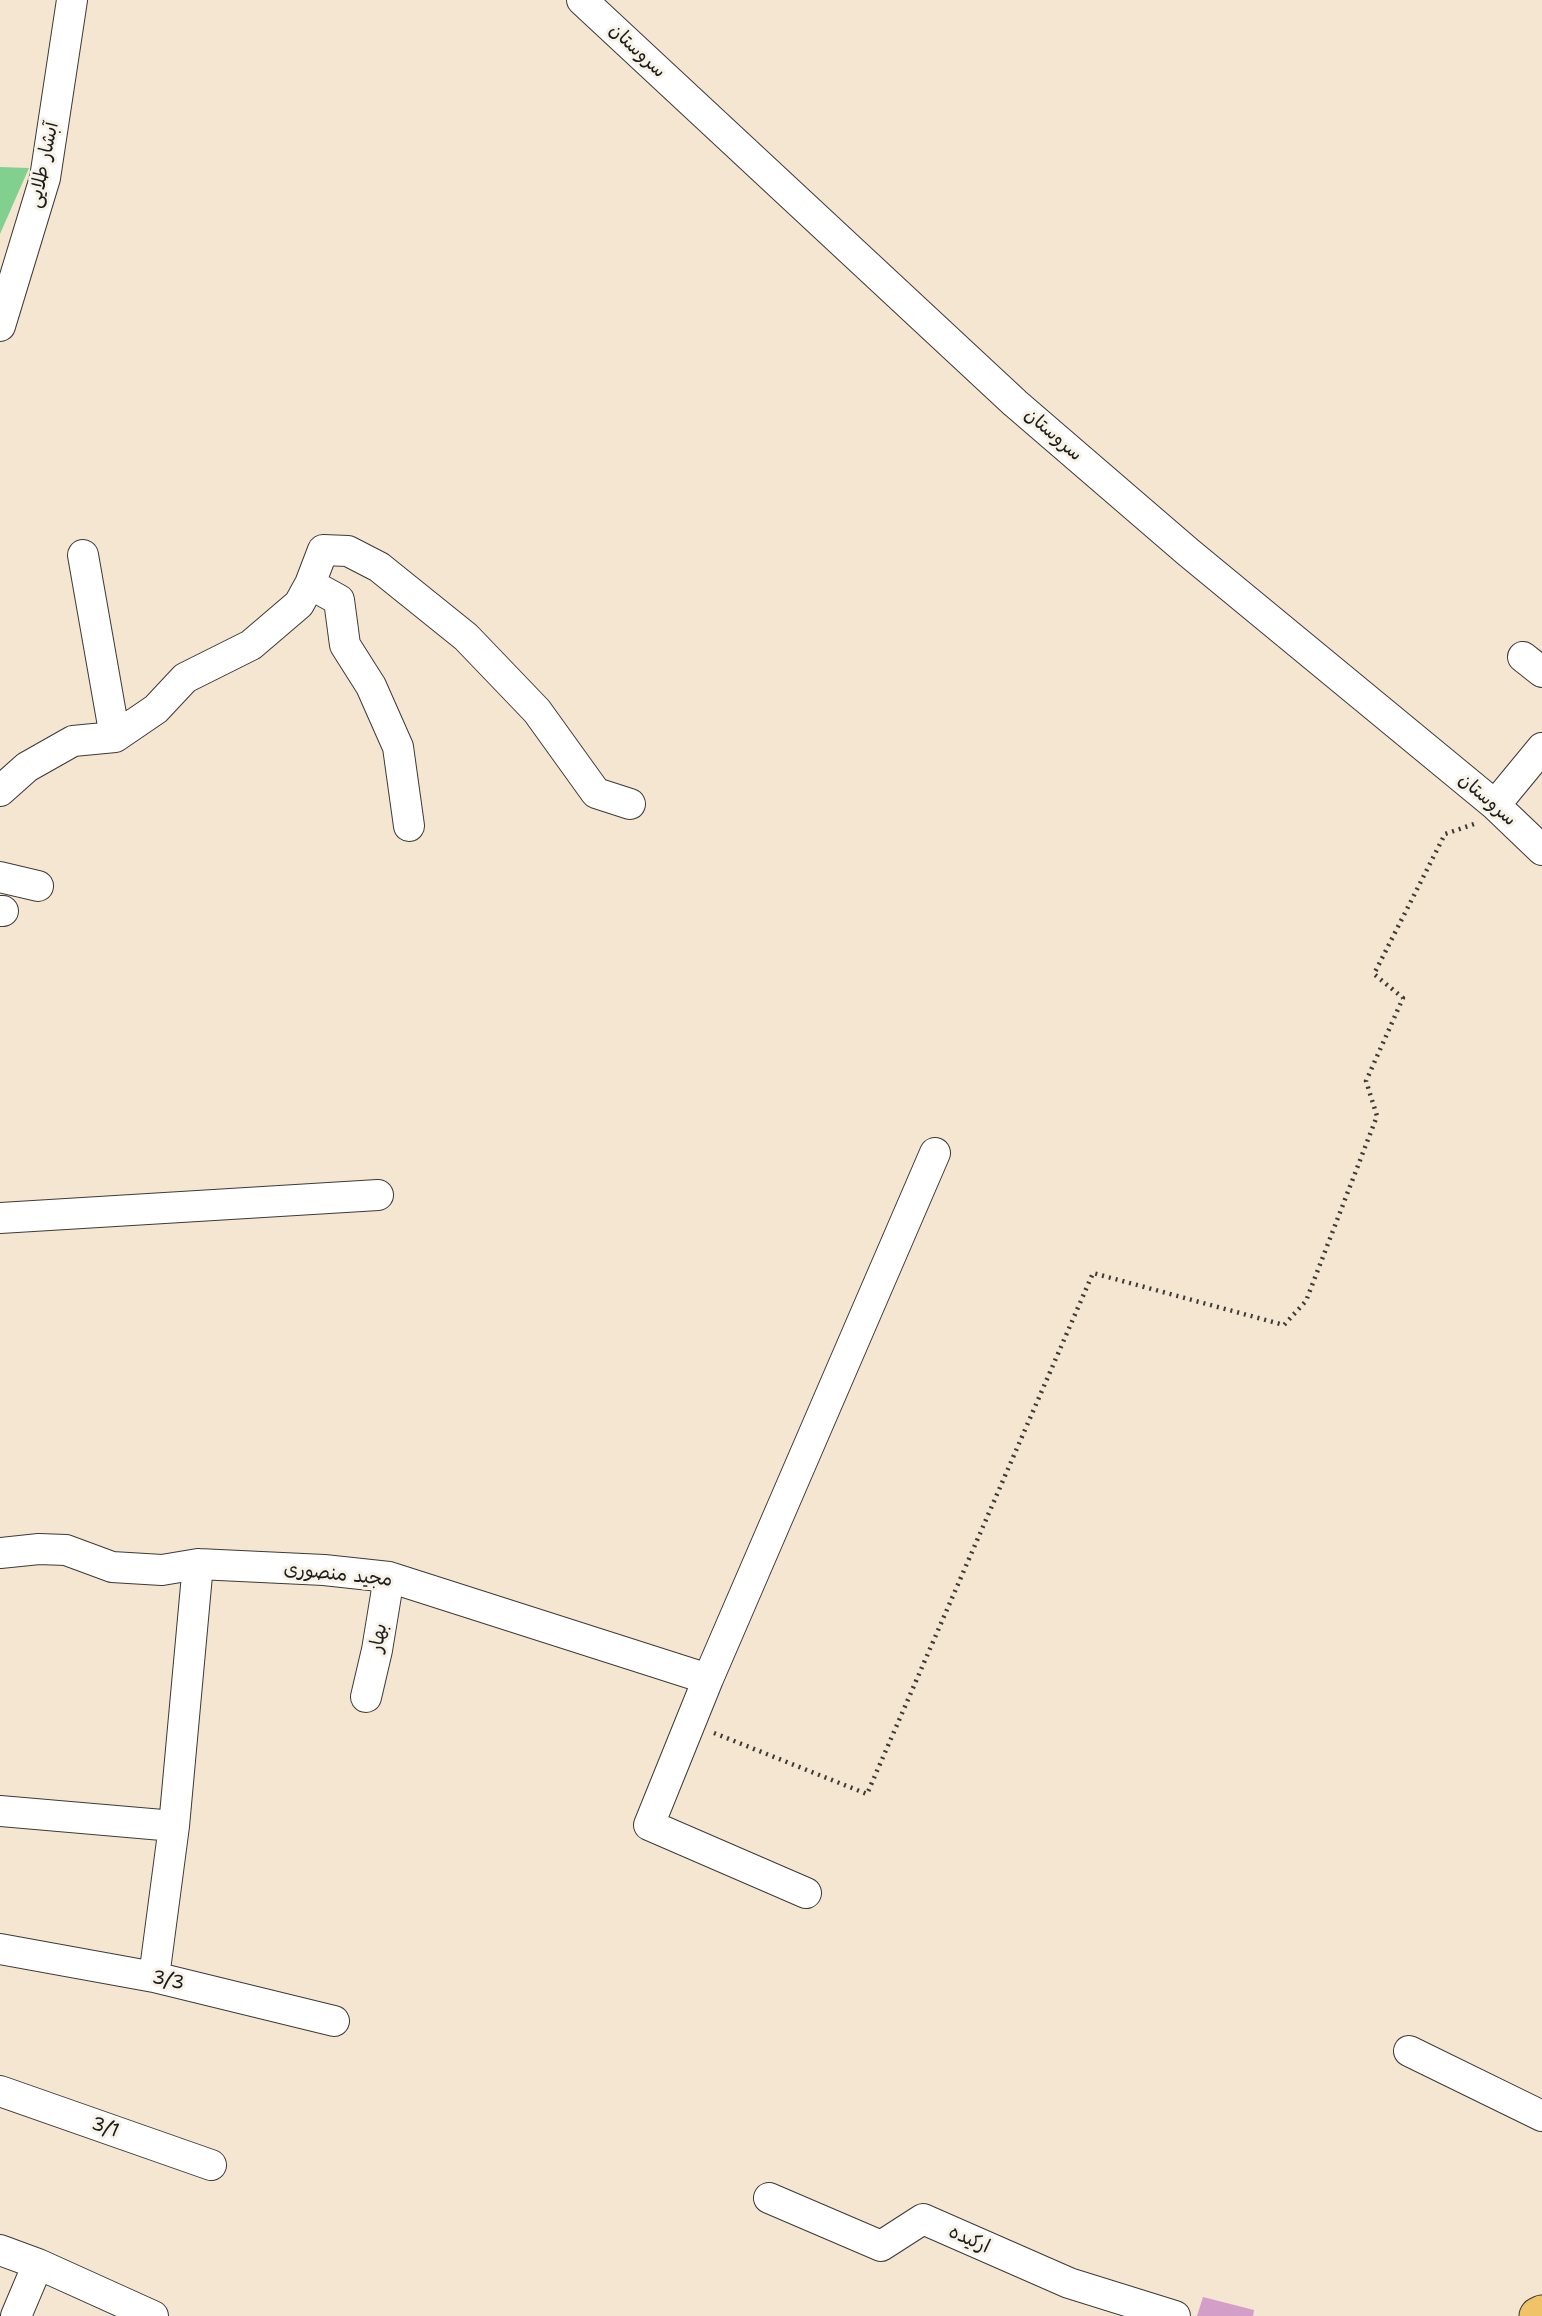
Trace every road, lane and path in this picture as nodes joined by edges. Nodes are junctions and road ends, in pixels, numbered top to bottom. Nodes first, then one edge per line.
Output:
1 (72, 0) edge
2 (582, 0) edge
3 (0, 326) edge
4 (83, 555) dead end
5 (310, 584) junction
6 (115, 737) junction
7 (1542, 748) edge
8 (0, 791) edge
9 (631, 804) dead end
10 (1494, 805) junction
11 (409, 826) dead end
12 (1542, 850) edge
13 (0, 877) edge
14 (38, 886) dead end
15 (935, 1153) dead end
16 (377, 1195) dead end
17 (0, 1217) edge
18 (0, 1553) edge
19 (198, 1564) junction
20 (389, 1577) junction
21 (708, 1679) junction
22 (366, 1697) dead end
23 (690, 1724) junction
24 (0, 1811) edge
25 (174, 1826) junction
26 (806, 1893) dead end
27 (0, 1949) edge
28 (154, 1977) junction
29 (334, 2021) dead end
30 (1409, 2051) dead end
31 (0, 2091) edge
32 (1542, 2116) edge
33 (211, 2165) dead end
34 (769, 2198) dead end
35 (0, 2250) edge
36 (38, 2264) junction
37 (16, 2316) edge
38 (153, 2316) edge
39 (1175, 2316) edge

1 - 3 street, آبشار طلایی
2 - 10 street, سروستان
4 - 6 street
5 - 6 street
5 - 9 street
5 - 11 street
6 - 8 street
7 - 10 street
10 - 12 street, سروستان
10 - 23 path
13 - 14 street
15 - 21 street
16 - 17 street
18 - 19 street, مجید منصوری
19 - 20 street, مجید منصوری
19 - 25 street
20 - 21 street, مجید منصوری
20 - 22 street, بهار
21 - 23 street
23 - 26 street
24 - 25 street
25 - 28 street
27 - 28 street, 3/3
28 - 29 street, 3/3
30 - 32 street
31 - 33 street, 3/1
34 - 39 street, ارکیده
35 - 36 street
36 - 37 street
36 - 38 street

